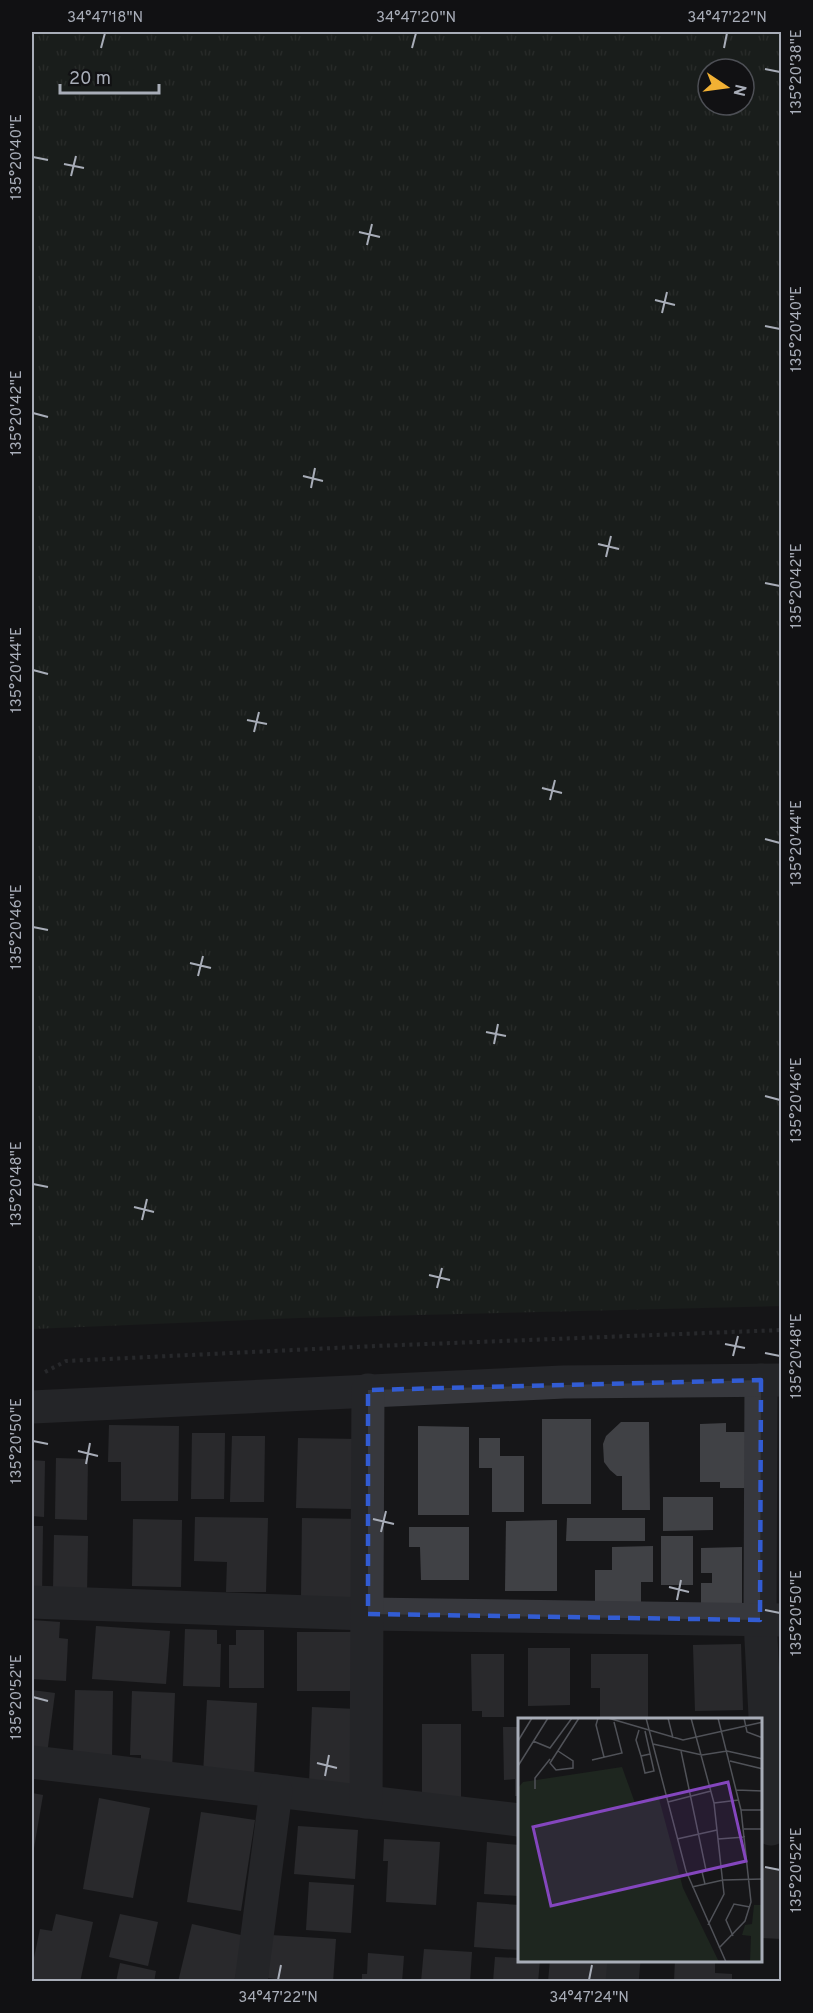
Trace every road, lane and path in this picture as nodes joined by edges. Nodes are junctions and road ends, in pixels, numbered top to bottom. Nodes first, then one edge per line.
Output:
1 (782, 1330) edge
2 (40, 1375) dead end
3 (771, 1380) edge
4 (368, 1390) junction
5 (32, 1407) edge
6 (32, 1602) edge
7 (368, 1614) junction
8 (771, 1620) edge
9 (32, 1762) edge
10 (276, 1791) junction
11 (366, 1802) junction
12 (518, 1820) edge
13 (771, 1829) edge
14 (624, 1962) edge
15 (251, 1982) edge
16 (622, 1982) edge

1 - 2 path
3 - 4 street
3 - 8 street
4 - 5 street
4 - 7 street
6 - 7 street
7 - 8 street
7 - 11 street
8 - 13 street
9 - 10 street
10 - 11 street
10 - 15 street
11 - 12 street
14 - 16 street

